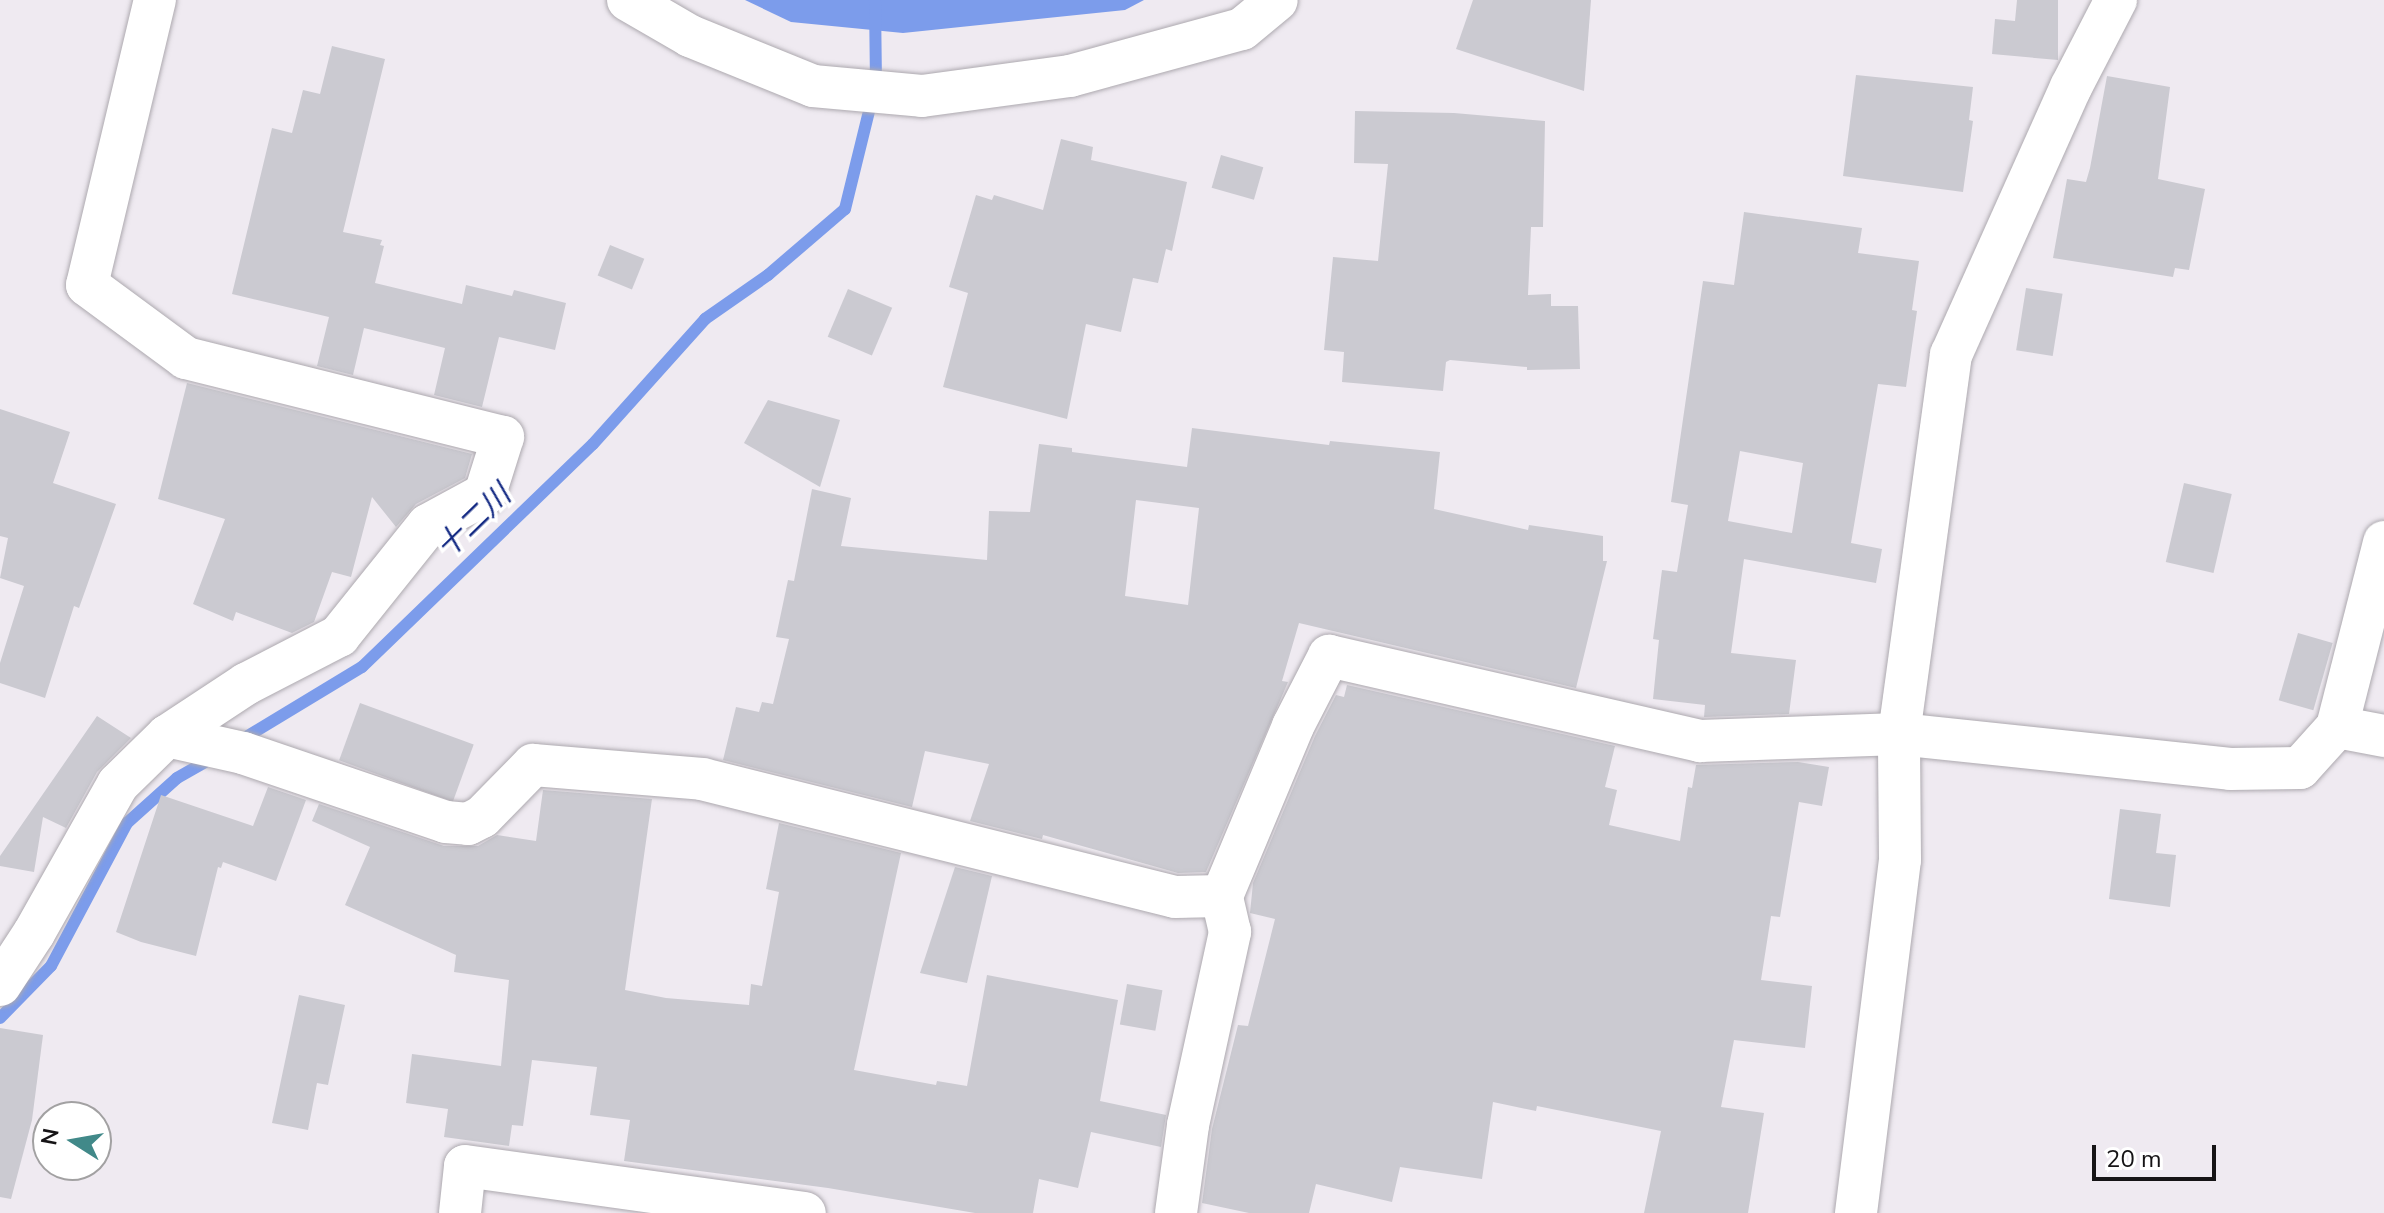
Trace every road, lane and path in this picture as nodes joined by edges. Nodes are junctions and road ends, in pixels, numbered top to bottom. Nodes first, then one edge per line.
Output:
1 (155, 0) edge
2 (628, 0) edge
3 (1277, 0) edge
4 (2116, 0) edge
5 (2384, 542) edge
6 (2337, 727) junction
7 (1899, 734) junction
8 (167, 736) junction
9 (2384, 736) edge
10 (1222, 896) junction
11 (0, 985) edge
12 (1178, 1212) edge
13 (460, 1213) edge
14 (805, 1213) edge
15 (1856, 1213) edge

1 - 8 street
2 - 3 street
4 - 7 street
5 - 6 street
6 - 7 street
6 - 9 street
7 - 10 street
7 - 15 street
8 - 10 street
8 - 11 street
10 - 12 street
13 - 14 street

